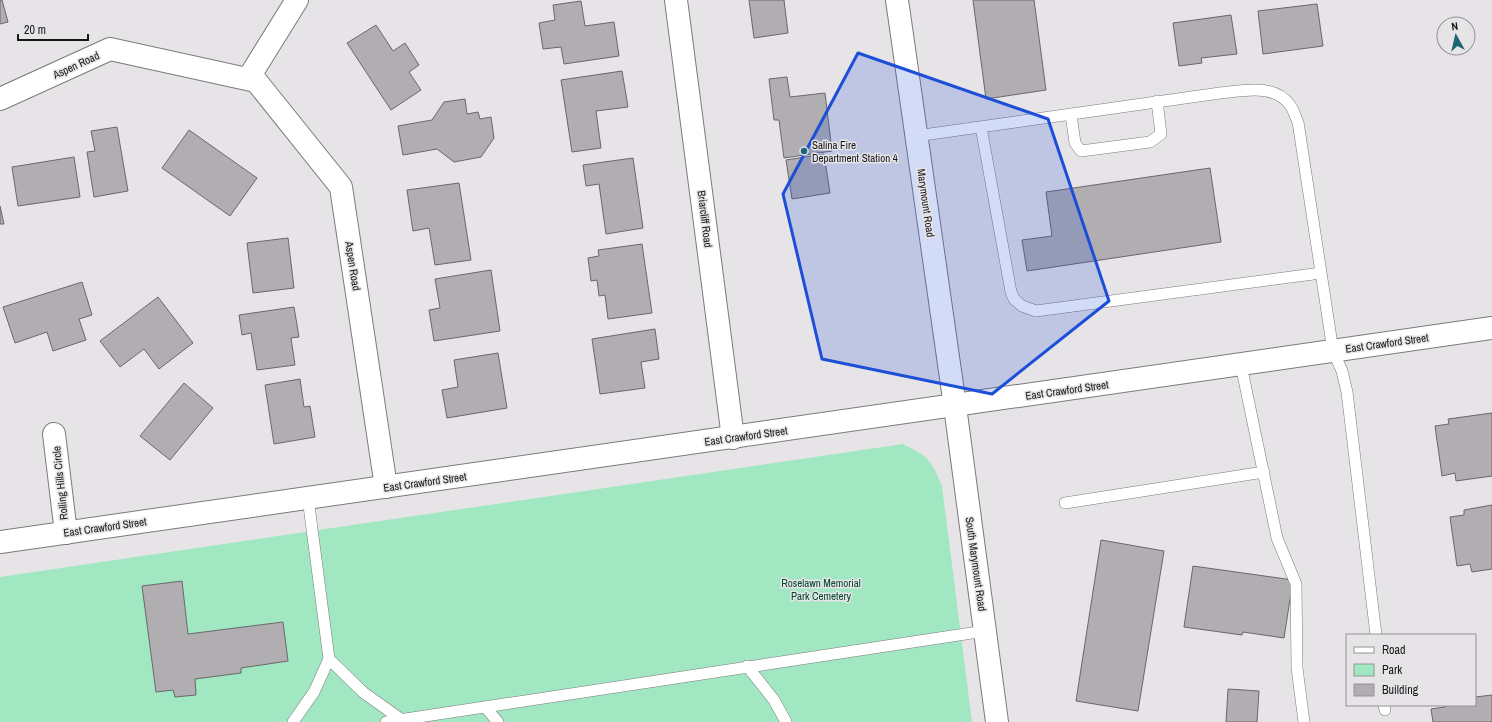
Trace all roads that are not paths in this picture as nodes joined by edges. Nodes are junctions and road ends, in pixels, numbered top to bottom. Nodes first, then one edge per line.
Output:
1 (297, 0) edge
2 (676, 0) edge
3 (897, 0) edge
4 (248, 79) junction
5 (0, 99) edge
6 (1157, 101) junction
7 (1071, 114) junction
8 (981, 127) junction
9 (916, 136) junction
10 (1321, 273) junction
11 (1492, 328) edge
12 (1333, 351) junction
13 (1241, 364) junction
14 (955, 406) junction
15 (54, 434) dead end
16 (733, 438) junction
17 (1264, 472) junction
18 (386, 487) junction
19 (308, 498) junction
20 (1065, 503) dead end
21 (66, 533) junction
22 (0, 542) edge
23 (985, 631) junction
24 (1376, 634) edge
25 (329, 659) junction
26 (748, 666) junction
27 (485, 707) junction
28 (402, 720) junction
29 (293, 722) edge
30 (386, 722) edge
31 (498, 722) edge
32 (786, 722) edge
33 (997, 722) edge
34 (1304, 722) edge

1 - 4 street
2 - 16 street, Briarcliff Road
3 - 9 street, Marymount Road
4 - 5 street, Aspen Road
4 - 18 street, Aspen Road
6 - 7 lane
6 - 7 lane
6 - 10 lane
7 - 8 lane
8 - 9 lane
8 - 10 lane
9 - 14 street, Marymount Road
10 - 12 lane
11 - 12 street, East Crawford Street
12 - 13 street, East Crawford Street
12 - 24 lane
13 - 14 street, East Crawford Street
13 - 17 lane
14 - 16 street, East Crawford Street
14 - 23 street, South Marymount Road
15 - 21 street, Rolling Hills Circle
16 - 18 street, East Crawford Street
17 - 20 lane
17 - 34 lane
18 - 19 street, East Crawford Street
19 - 21 street, East Crawford Street
19 - 25 lane
21 - 22 street, East Crawford Street
23 - 26 lane
23 - 33 street, South Marymount Road
25 - 28 lane
25 - 29 lane
26 - 27 lane
26 - 32 lane
27 - 28 lane
27 - 31 lane
28 - 30 lane

